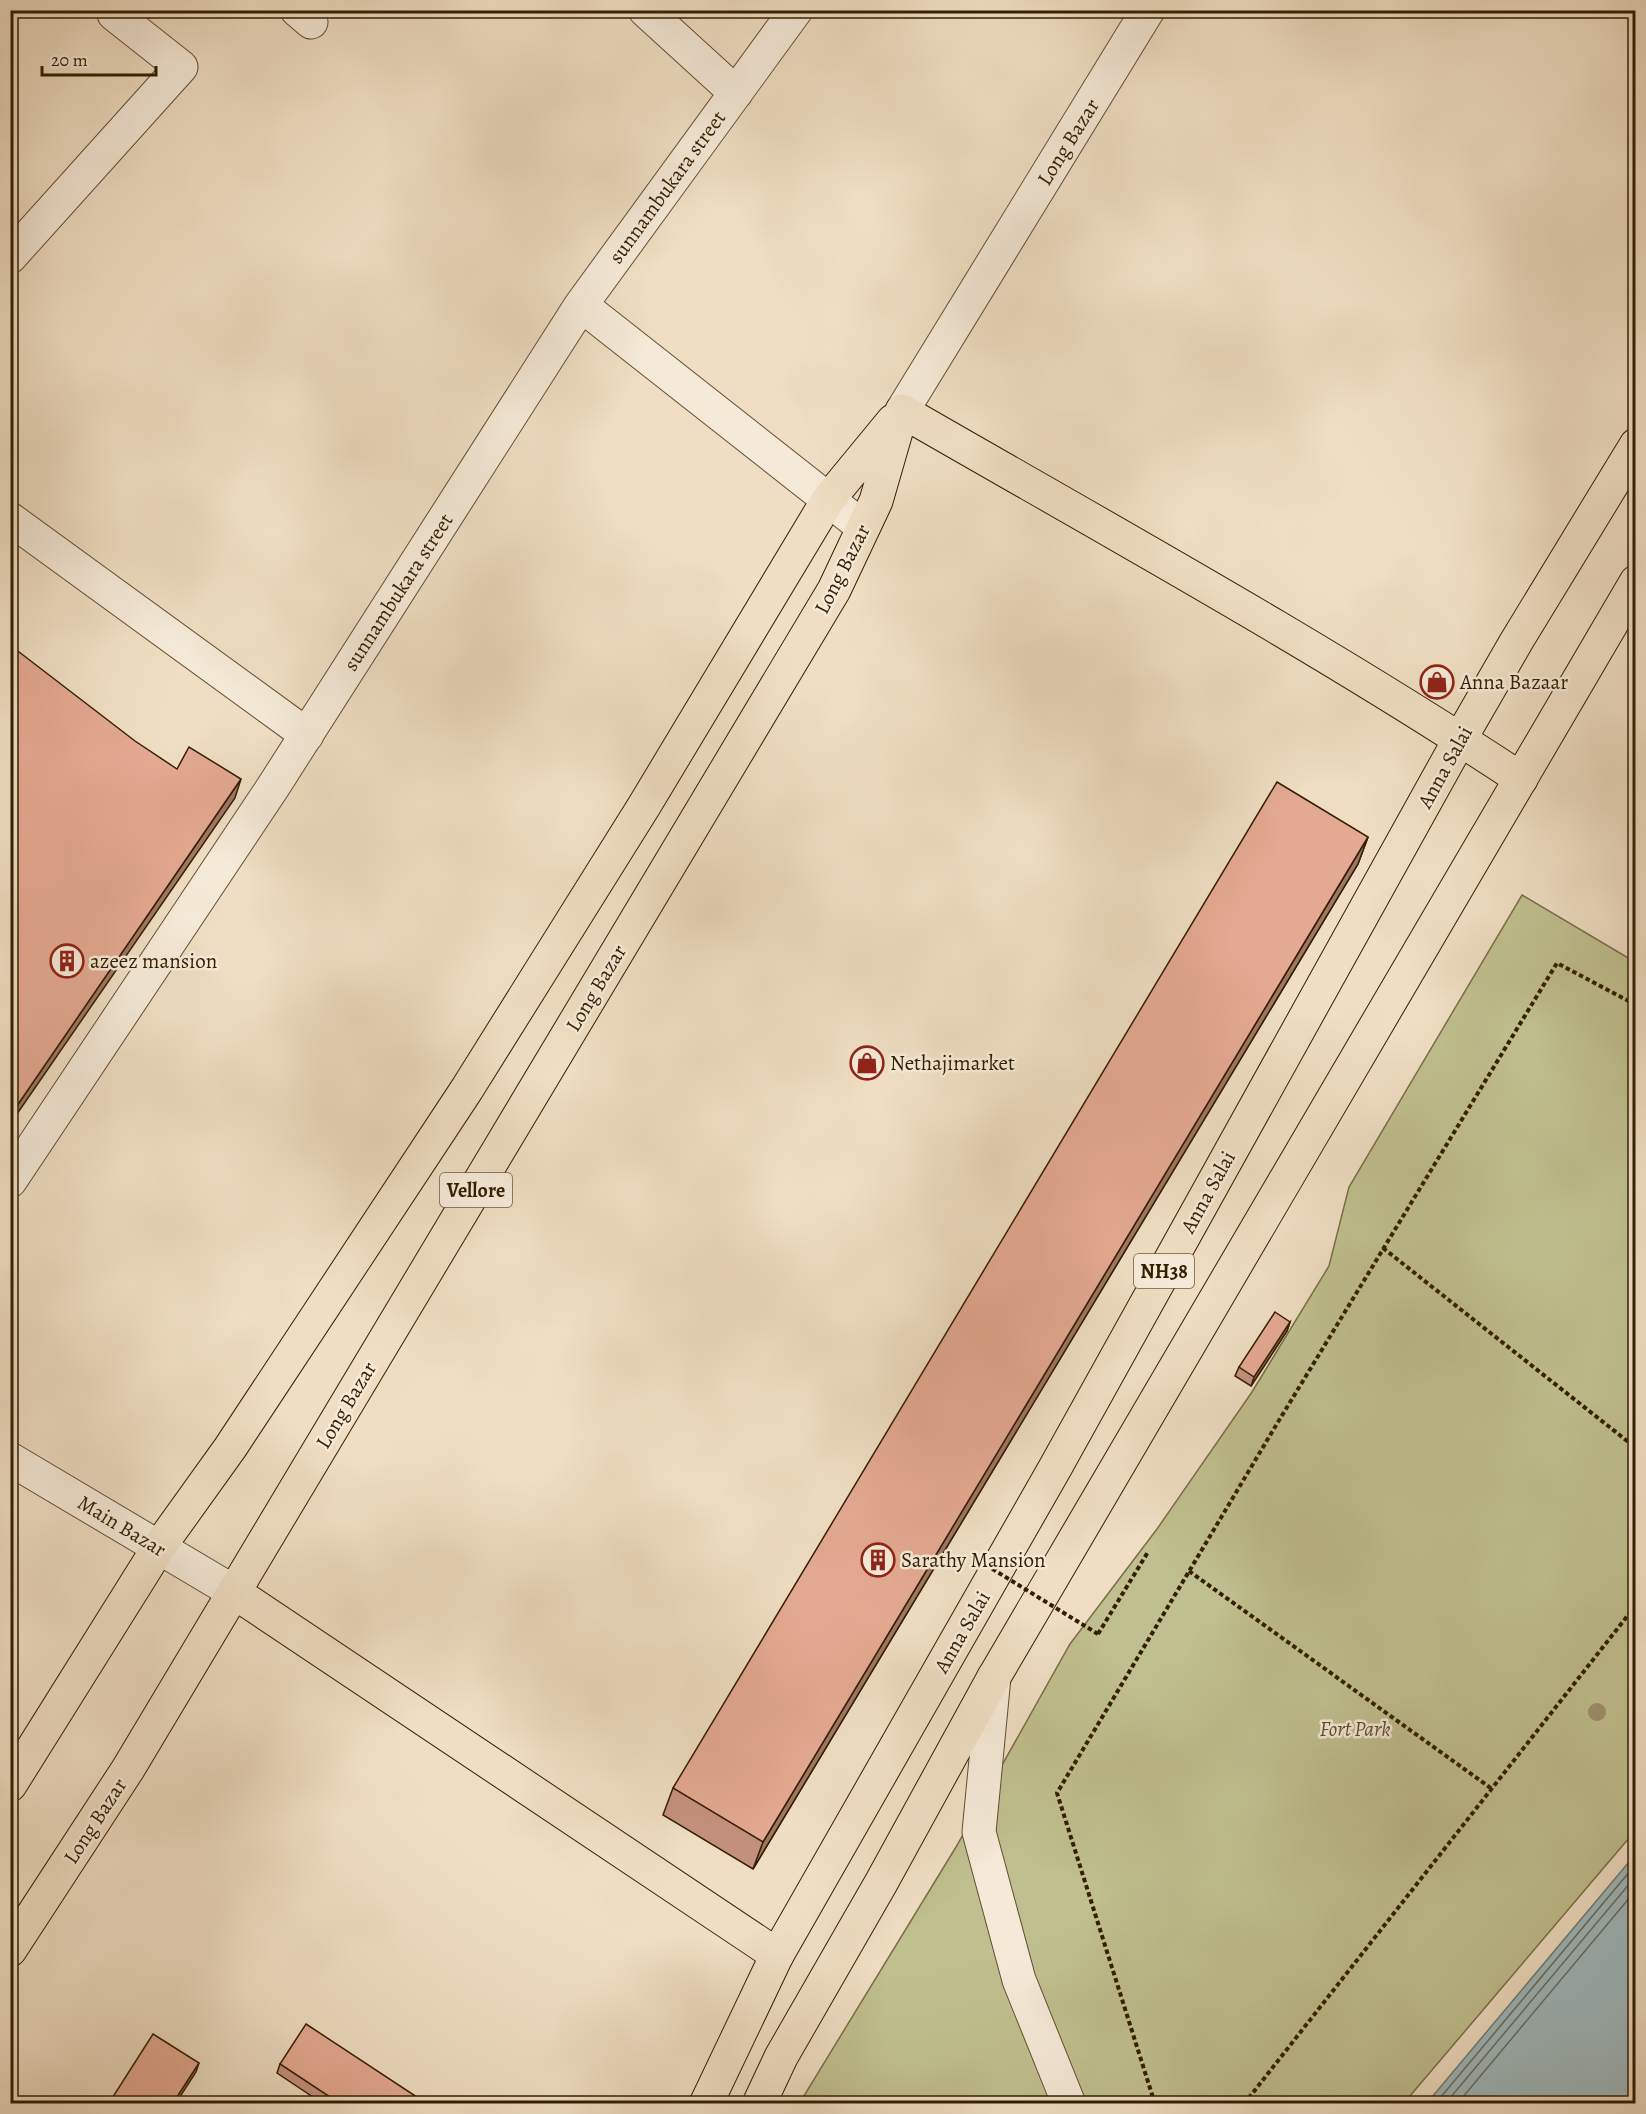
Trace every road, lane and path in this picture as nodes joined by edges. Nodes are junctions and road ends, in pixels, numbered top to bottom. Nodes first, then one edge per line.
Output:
1 (116, 10) edge
2 (645, 10) edge
3 (796, 10) edge
4 (1148, 10) edge
5 (736, 93) junction
6 (10, 257) edge
7 (580, 305) junction
8 (902, 411) junction
9 (1635, 445) edge
10 (828, 500) junction
11 (10, 519) edge
12 (863, 527) junction
13 (1635, 582) edge
14 (307, 735) junction
15 (1460, 739) junction
16 (1521, 779) junction
17 (161, 891) edge
18 (192, 909) junction
19 (1635, 1005) edge
20 (10, 1180) edge
21 (1383, 1248) junction
22 (1635, 1448) edge
23 (10, 1459) edge
24 (159, 1547) junction
25 (1148, 1552) dead end
26 (973, 1557) dead end
27 (1189, 1570) junction
28 (234, 1592) junction
29 (1635, 1605) edge
30 (994, 1677) junction
31 (10, 1785) edge
32 (1492, 1789) junction
33 (10, 1950) edge
34 (777, 1955) junction
35 (706, 2103) edge
36 (759, 2103) edge
37 (1069, 2103) edge
38 (1155, 2103) edge
39 (1245, 2103) edge

1 - 6 street
2 - 5 street
3 - 5 street, sunnambukara street
4 - 8 street, Long Bazar / Vellore
5 - 7 street, sunnambukara street
7 - 10 street
7 - 14 street, sunnambukara street
8 - 10 main road
8 - 12 main road, Long Bazar / Vellore
8 - 15 main road
9 - 15 main road, Anna Salai / NH38
10 - 12 street
10 - 24 main road
11 - 14 street
12 - 28 main road, Long Bazar / Vellore
13 - 16 main road, NH38
14 - 18 street, sunnambukara street
15 - 16 main road
15 - 34 main road, Anna Salai / NH38
16 - 30 main road, NH38
17 - 18 street
18 - 20 street, sunnambukara street
19 - 21 path
21 - 22 path
21 - 27 path
23 - 24 street, Main Bazar
24 - 28 street, Main Bazar
24 - 31 main road
25 - 26 path, bridge
27 - 32 path
27 - 38 path
28 - 33 main road, Long Bazar / Vellore
28 - 34 main road
29 - 32 path
30 - 36 main road, NH38
30 - 37 street
32 - 39 path
34 - 35 main road, Anna Salai / NH38

